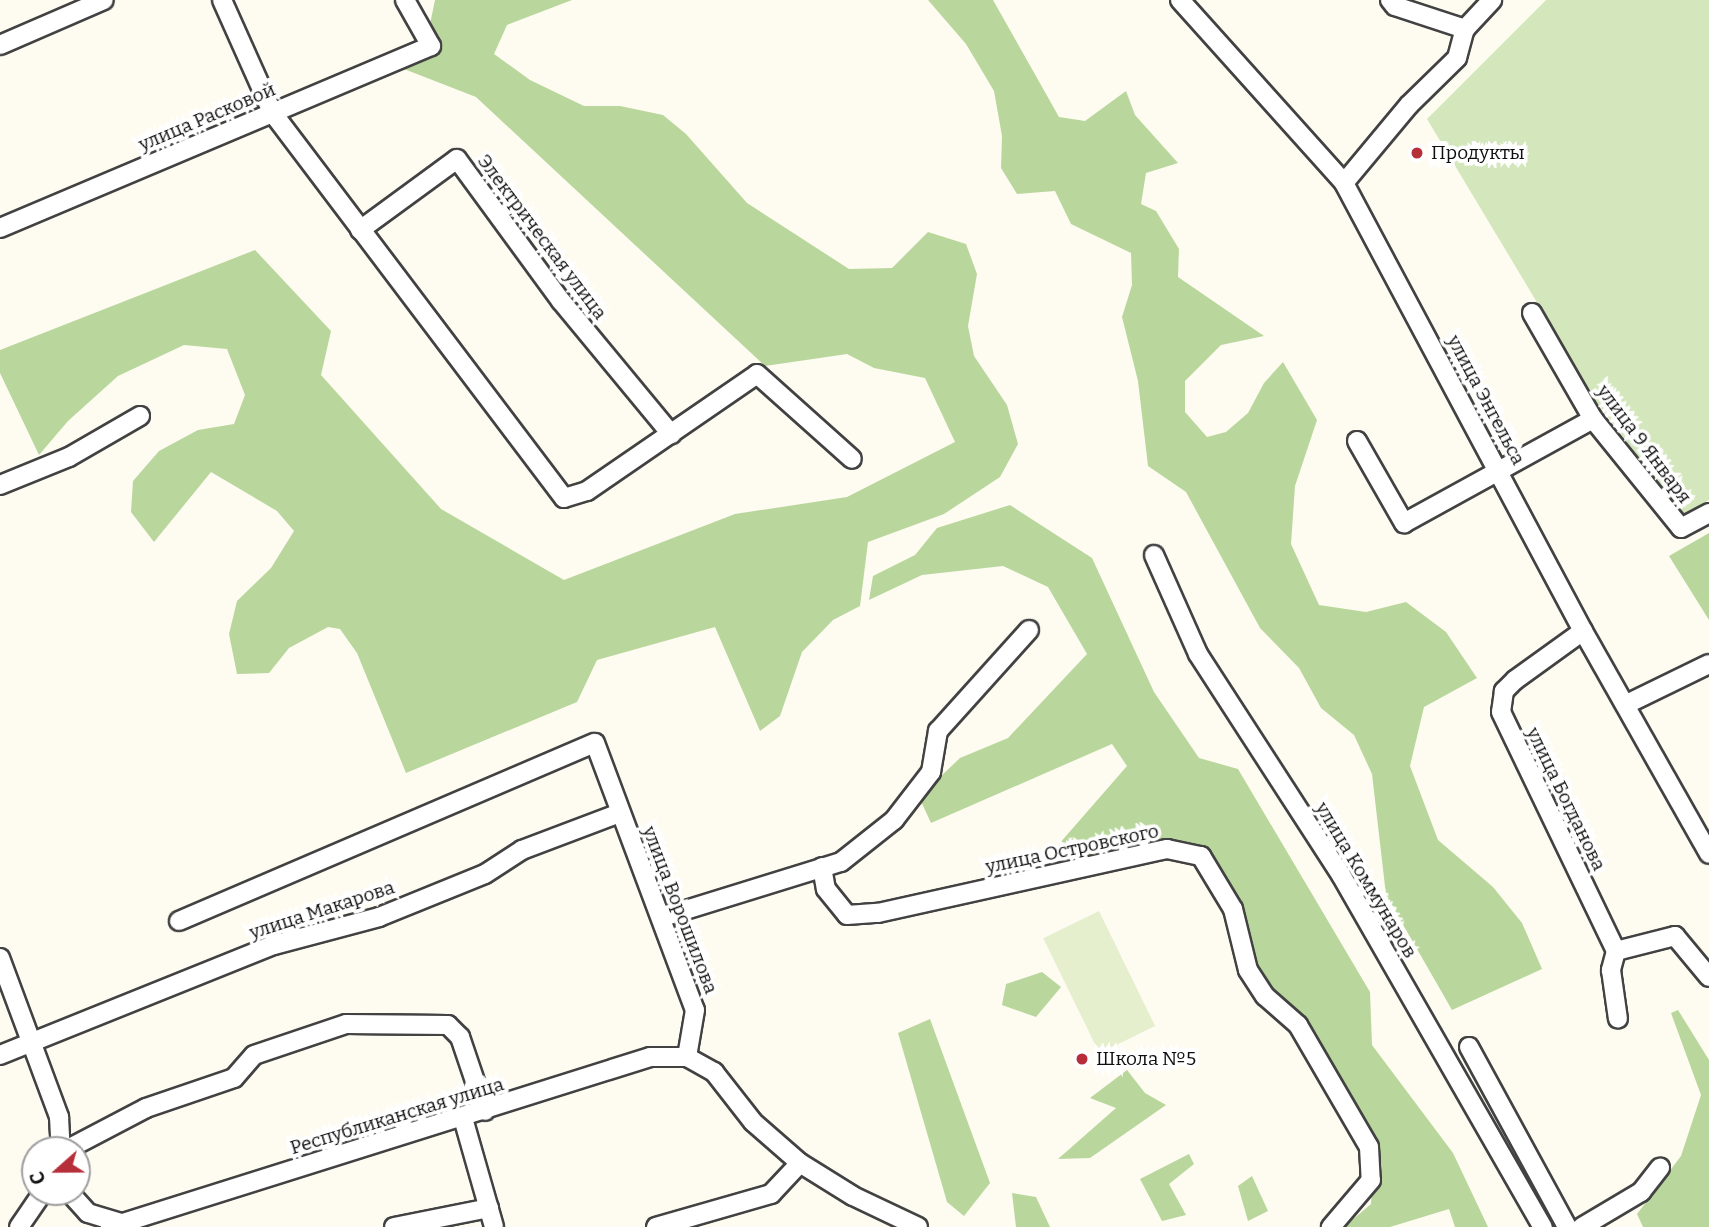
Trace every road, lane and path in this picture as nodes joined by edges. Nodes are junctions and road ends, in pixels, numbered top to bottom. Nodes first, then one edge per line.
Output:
1 (104, 0) edge
2 (222, 0) edge
3 (405, 0) edge
4 (1180, 0) edge
5 (1390, 0) edge
6 (1492, 0) edge
7 (1465, 29) junction
8 (0, 45) edge
9 (272, 112) junction
10 (1344, 183) junction
11 (0, 228) edge
12 (360, 230) junction
13 (1532, 313) dead end
14 (140, 416) dead end
15 (1593, 419) junction
16 (671, 433) junction
17 (1357, 441) dead end
18 (852, 459) dead end
19 (1501, 470) junction
20 (0, 485) edge
21 (1709, 513) edge
22 (1154, 555) dead end
23 (1029, 629) dead end
24 (1583, 631) junction
25 (1709, 664) edge
26 (1627, 704) junction
27 (595, 743) joint
28 (620, 813) junction
29 (1709, 854) edge
30 (822, 867) junction
31 (663, 917) junction
32 (179, 921) dead end
33 (1616, 951) junction
34 (1702, 956) edge
35 (0, 958) edge
36 (1709, 977) edge
37 (1618, 1019) dead end
38 (33, 1042) junction
39 (1469, 1047) dead end
40 (0, 1055) edge
41 (687, 1057) junction
42 (485, 1111) junction
43 (463, 1118) junction
44 (62, 1136) edge
45 (91, 1136) edge
46 (800, 1163) junction
47 (1660, 1168) dead end
48 (33, 1206) edge
49 (82, 1206) edge
50 (489, 1208) junction
51 (115, 1225) edge
52 (19, 1227) edge
53 (394, 1227) edge
54 (494, 1227) edge
55 (656, 1227) edge
56 (918, 1227) edge
57 (1331, 1227) edge
58 (1543, 1227) edge
59 (1567, 1227) edge
60 (1582, 1227) edge

1 - 8 street
2 - 9 street
3 - 9 street, улица Расковой
4 - 10 street, улица Энгельса
5 - 7 street
6 - 7 street
7 - 10 street
9 - 11 street, улица Расковой
9 - 12 street
10 - 19 street, улица Энгельса
12 - 16 street
12 - 16 street, Электрическая улица
13 - 15 street, улица 9 Января
14 - 20 street
15 - 19 street
15 - 21 street, улица 9 Января
16 - 18 street
17 - 19 street
19 - 24 street, улица Энгельса
22 - 58 street, улица Коммунаров
23 - 30 street
24 - 26 street, улица Энгельса
24 - 33 street, улица Богданова
25 - 26 street
26 - 29 street, улица Энгельса
27 - 28 street, улица Ворошилова
27 - 32 street, улица Макарова
28 - 31 street, улица Ворошилова
28 - 38 street, улица Макарова
30 - 31 street
30 - 57 street, улица Островского
31 - 41 street, улица Ворошилова
33 - 34 street
33 - 37 street
34 - 36 street
35 - 38 street
38 - 40 street, улица Макарова
38 - 44 street
39 - 59 street
41 - 42 street, Республиканская улица
41 - 46 street
42 - 43 street, Республиканская улица
42 - 45 street
43 - 50 street
43 - 51 street, Республиканская улица
46 - 55 street
46 - 56 street
47 - 60 street
48 - 52 street
49 - 51 street
50 - 53 street
50 - 54 street

